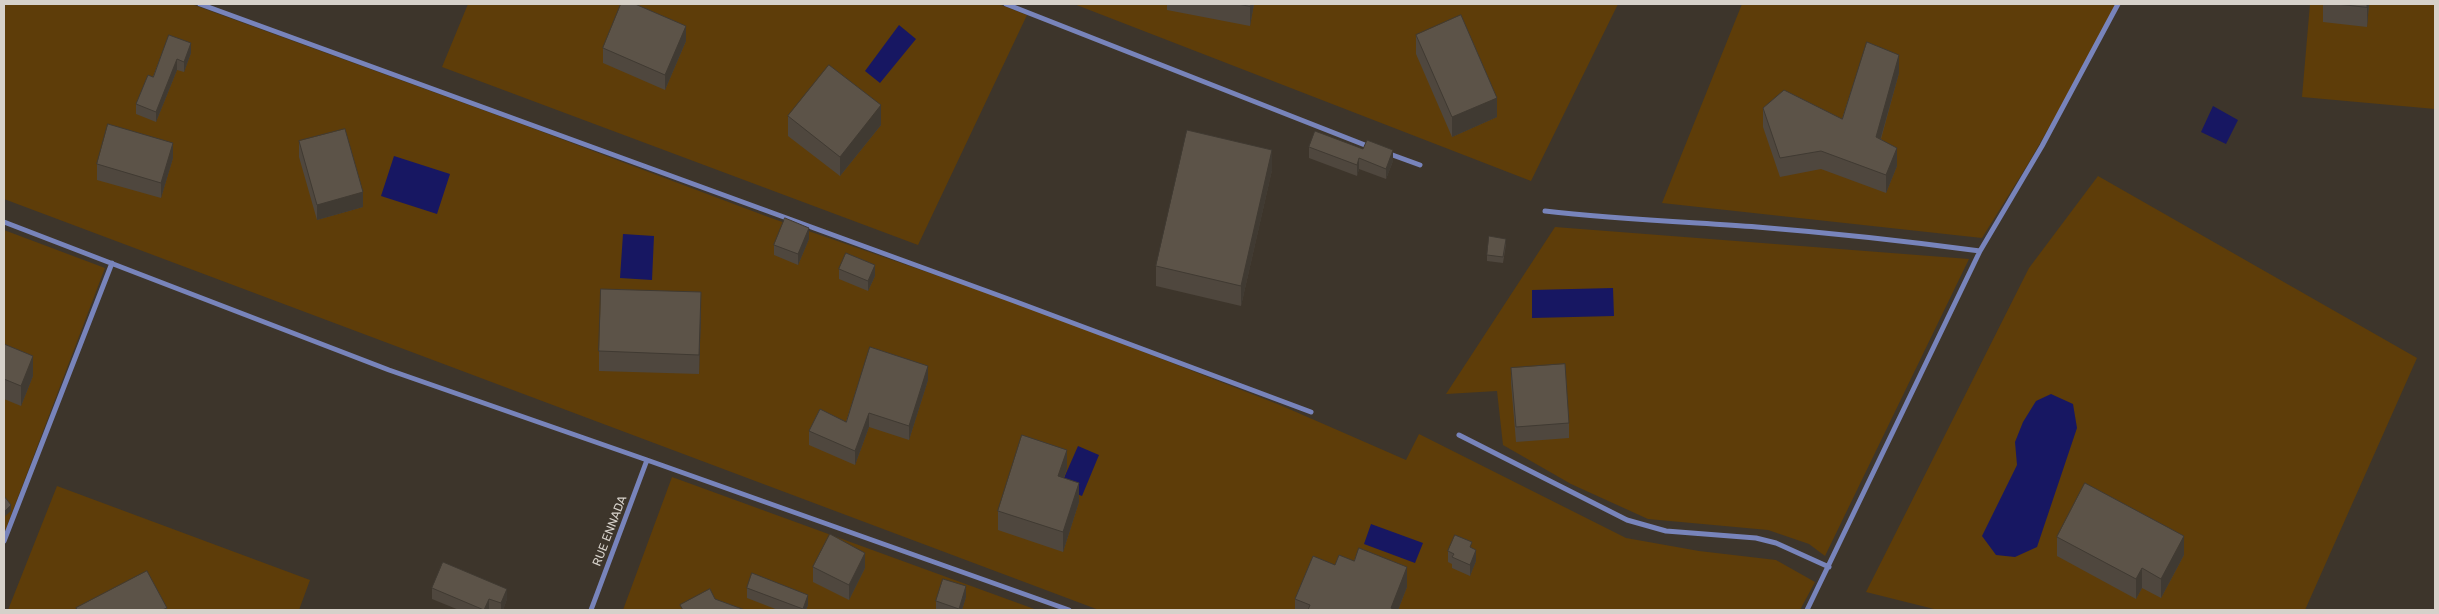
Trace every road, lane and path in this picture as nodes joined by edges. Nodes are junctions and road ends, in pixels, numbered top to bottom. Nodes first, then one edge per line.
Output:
1 (200, 4) edge
2 (1006, 4) edge
3 (2118, 4) edge
4 (1420, 165) dead end
5 (1545, 211) dead end
6 (4, 222) edge
7 (1980, 251) junction
8 (112, 262) junction
9 (1311, 412) dead end
10 (1459, 435) dead end
11 (647, 460) junction
12 (4, 541) edge
13 (1829, 567) junction
14 (591, 610) edge
15 (1069, 610) edge
16 (1807, 610) edge

1 - 9 street
2 - 4 street
3 - 7 street
5 - 7 street
6 - 8 street
7 - 13 street
8 - 11 street
8 - 12 street
10 - 13 street
11 - 14 street, RUE ENNADA
11 - 15 street
13 - 16 street

